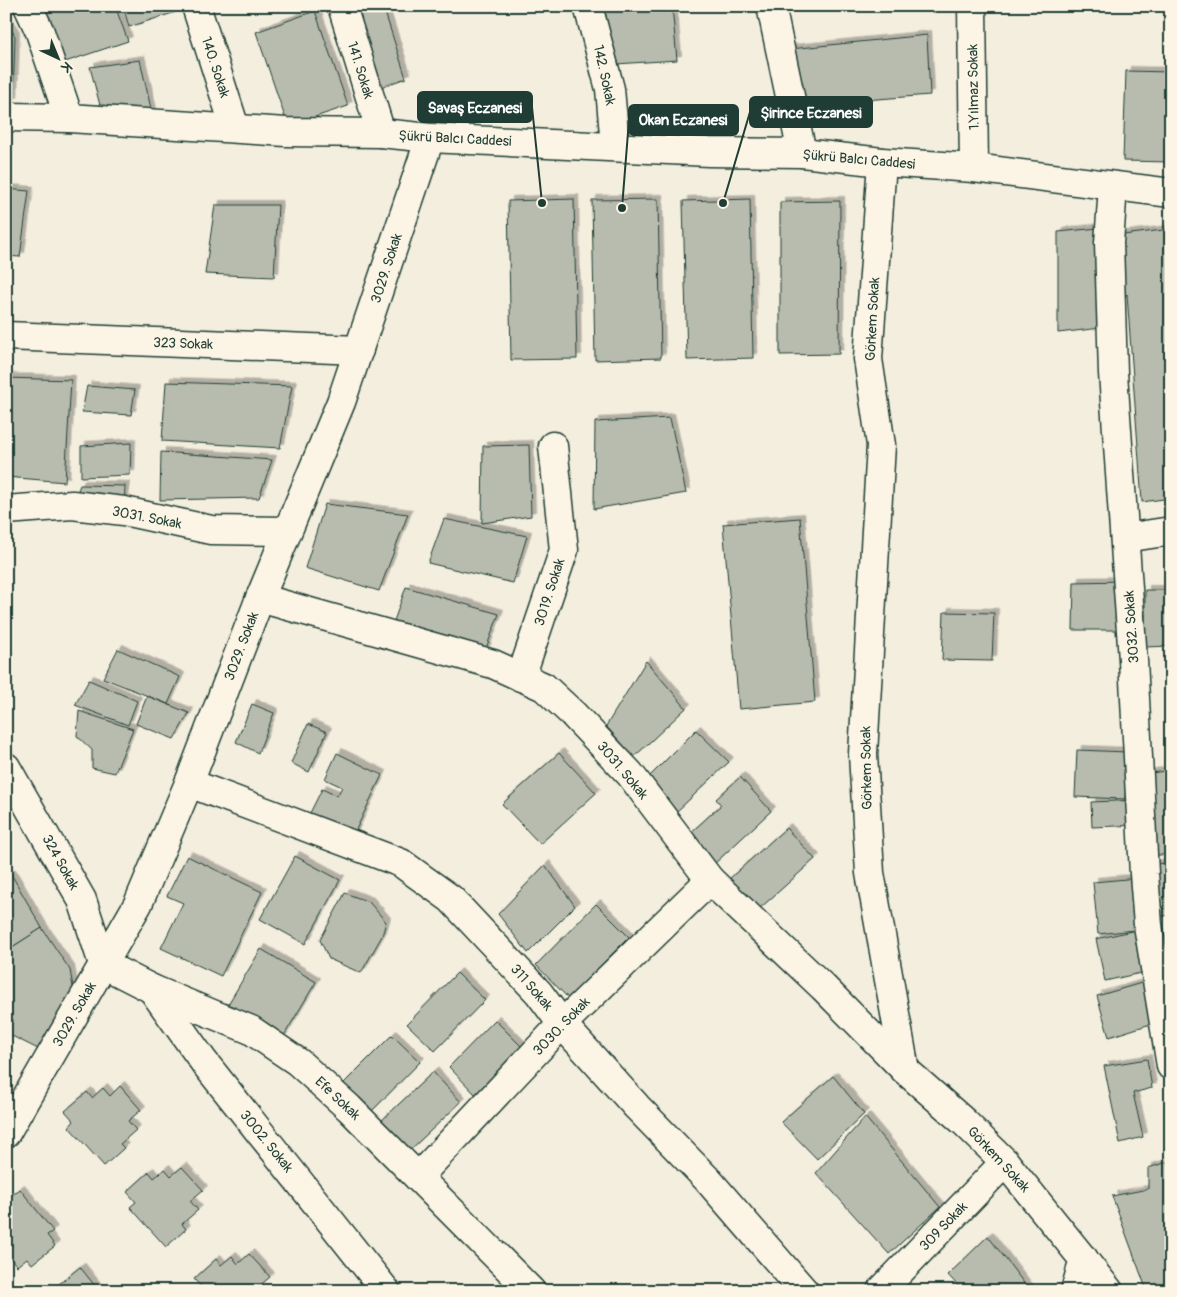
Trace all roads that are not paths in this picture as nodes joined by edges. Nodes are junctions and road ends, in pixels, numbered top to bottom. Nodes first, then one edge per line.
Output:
1 (28, 6) edge
2 (196, 6) edge
3 (342, 6) edge
4 (588, 6) edge
5 (771, 6) edge
6 (972, 6) edge
7 (6, 117) edge
8 (69, 118) junction
9 (235, 128) junction
10 (381, 133) junction
11 (430, 138) junction
12 (615, 145) junction
13 (802, 153) junction
14 (882, 162) junction
15 (974, 168) junction
16 (1113, 186) junction
17 (1171, 193) edge
18 (6, 336) edge
19 (359, 350) junction
20 (553, 446) dead end
21 (6, 510) edge
22 (287, 531) junction
23 (1171, 531) edge
24 (1125, 538) junction
25 (260, 598) junction
26 (521, 676) junction
27 (6, 767) edge
28 (189, 784) junction
29 (710, 880) junction
30 (103, 964) junction
31 (152, 989) junction
32 (562, 1024) junction
33 (1171, 1066) edge
34 (905, 1070) junction
35 (6, 1133) edge
36 (1005, 1162) junction
37 (418, 1177) junction
38 (1084, 1259) junction
39 (386, 1291) edge
40 (531, 1291) edge
41 (804, 1291) edge
42 (881, 1291) edge
43 (1075, 1291) edge
44 (1109, 1291) edge

1 - 8 street
2 - 9 street, 140. Sokak
3 - 10 street, 141. Sokak
4 - 12 street, 142. Sokak
5 - 13 street
6 - 15 street, 1.Yılmaz Sokak
7 - 8 street, Şükrü Balcı Caddesi
8 - 9 street, Şükrü Balcı Caddesi
9 - 10 street, Şükrü Balcı Caddesi
10 - 11 street, Şükrü Balcı Caddesi
11 - 12 street, Şükrü Balcı Caddesi
11 - 19 street, 3029. Sokak
12 - 13 street, Şükrü Balcı Caddesi
13 - 14 street, Şükrü Balcı Caddesi
14 - 15 street, Şükrü Balcı Caddesi
14 - 34 street, Görkem Sokak
15 - 16 street, Şükrü Balcı Caddesi
16 - 17 street, Şükrü Balcı Caddesi
16 - 24 street, 3032. Sokak
18 - 19 street, 323 Sokak
19 - 22 street, 3029. Sokak
20 - 26 street, 3019. Sokak
21 - 22 street, 3031. Sokak
22 - 25 street, 3029. Sokak
23 - 24 street
24 - 33 street, 3032. Sokak
25 - 26 street, 3031. Sokak
25 - 28 street, 3029. Sokak
26 - 29 street, 3031. Sokak
27 - 30 street, 324 Sokak
28 - 30 street, 3029. Sokak
28 - 32 street, 311 Sokak
29 - 32 street, 3030. Sokak
29 - 34 street, 3031. Sokak
30 - 31 street, Efe Sokak
30 - 35 street, 3029. Sokak
31 - 37 street, Efe Sokak
31 - 39 street, 3002. Sokak
32 - 37 street, 3030. Sokak
32 - 41 street, 311 Sokak
34 - 36 street, Görkem Sokak
36 - 38 street, Görkem Sokak
36 - 42 street, 309 Sokak
37 - 40 street, Efe Sokak
38 - 43 street
38 - 44 street, Görkem Sokak

